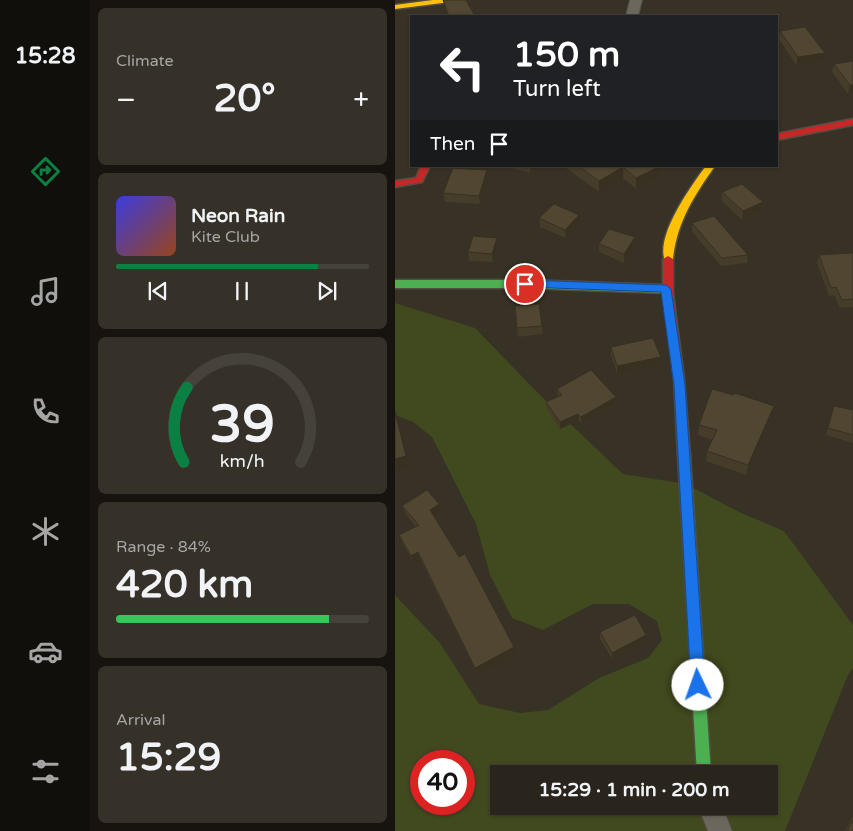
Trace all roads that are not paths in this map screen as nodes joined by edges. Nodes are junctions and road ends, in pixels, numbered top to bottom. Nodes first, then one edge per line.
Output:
1 (450, 0) edge
2 (636, 0) edge
3 (395, 8) edge
4 (632, 15) edge
5 (853, 122) edge
6 (778, 137) edge
7 (426, 167) edge
8 (710, 167) edge
9 (395, 184) edge
10 (395, 284) edge
11 (666, 289) junction
12 (703, 765) edge
13 (713, 815) edge
14 (719, 831) edge

1 - 3 street
2 - 4 street
5 - 6 street
7 - 9 street
8 - 11 street
10 - 11 street
11 - 12 street
13 - 14 street

